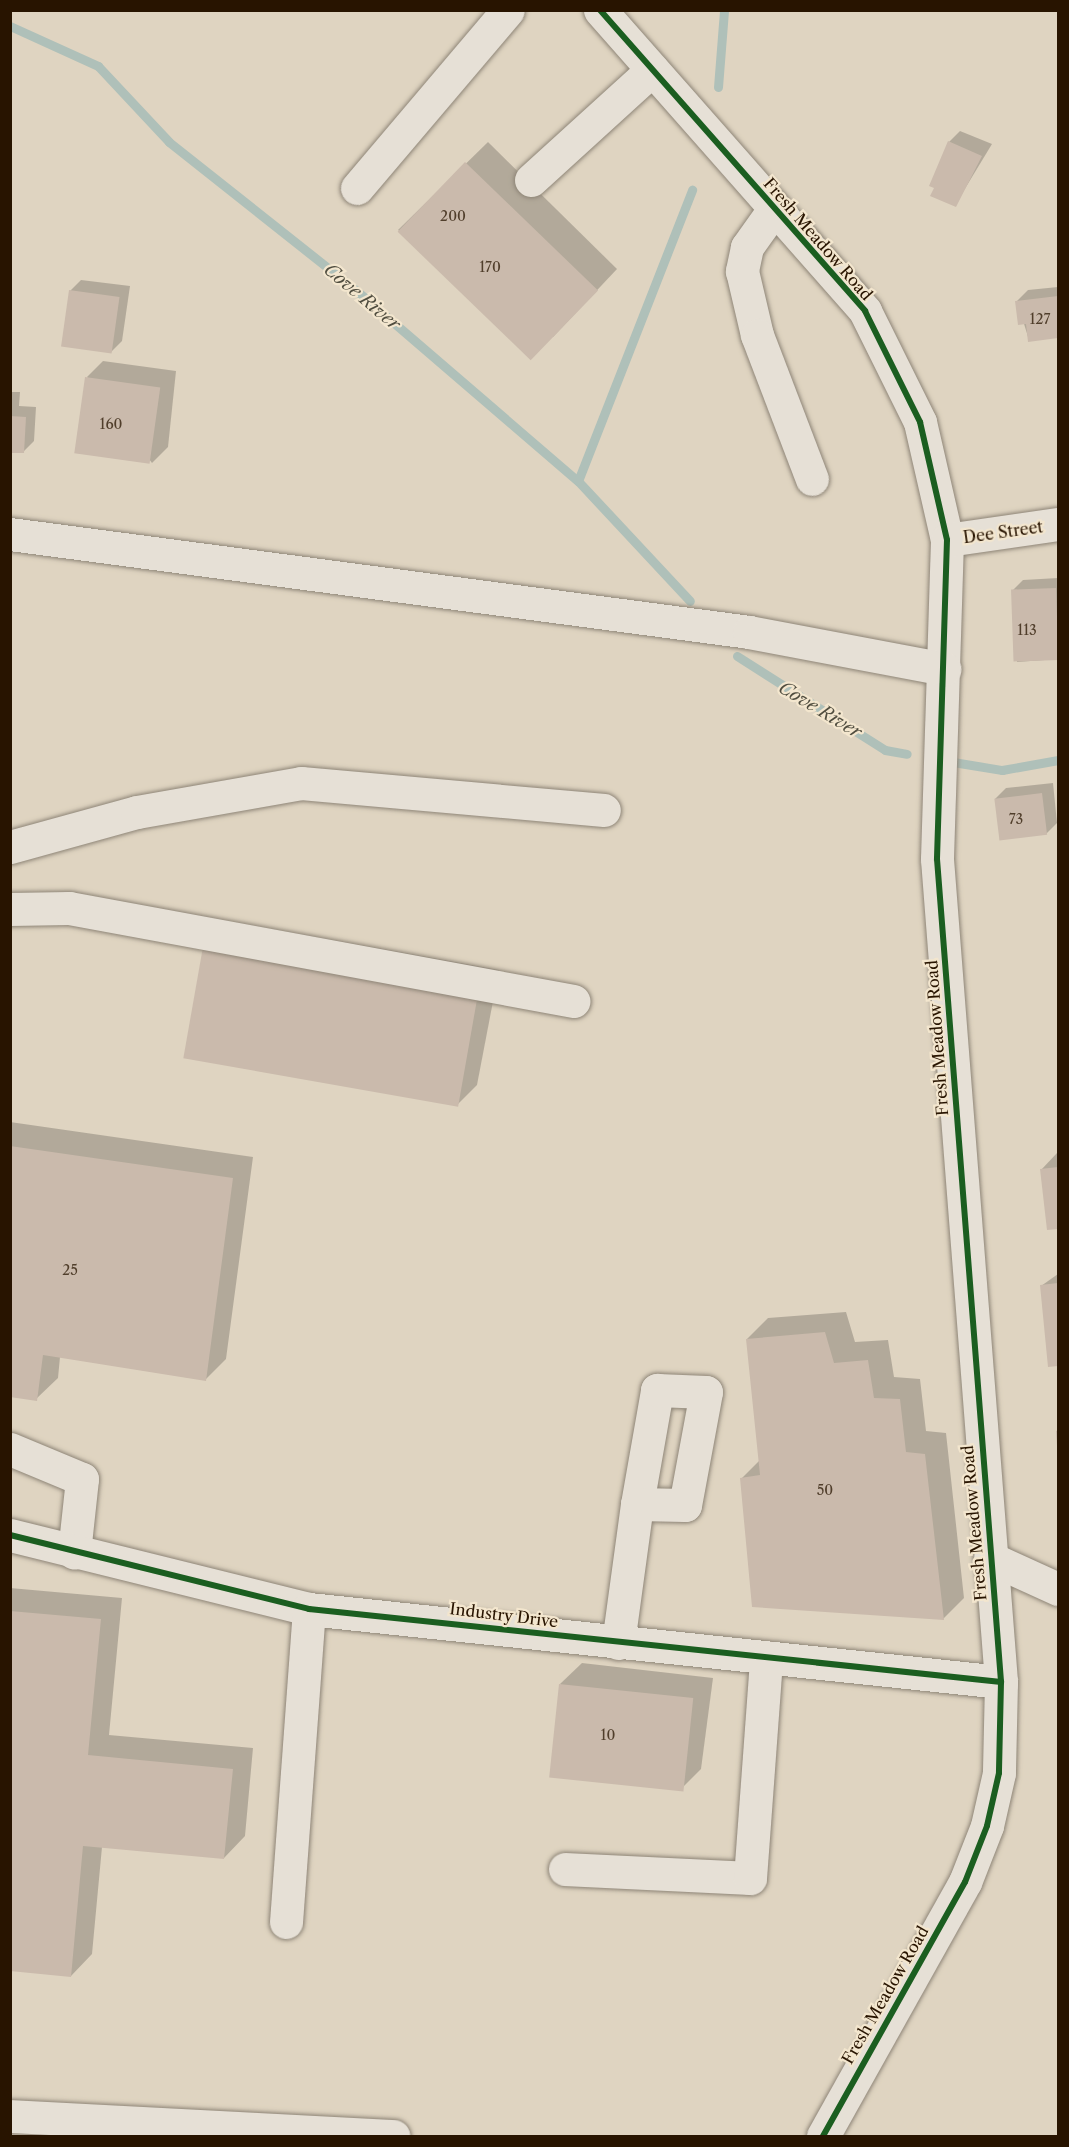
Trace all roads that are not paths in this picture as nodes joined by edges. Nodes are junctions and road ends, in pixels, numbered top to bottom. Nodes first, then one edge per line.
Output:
1 (600, 10) edge
2 (501, 13) edge
3 (652, 70) junction
4 (531, 180) dead end
5 (357, 188) dead end
6 (774, 209) junction
7 (812, 479) dead end
8 (1059, 524) edge
9 (10, 534) edge
10 (946, 540) junction
11 (945, 669) junction
12 (604, 810) dead end
13 (10, 847) edge
14 (10, 909) edge
15 (573, 1001) dead end
16 (10, 1449) edge
17 (638, 1504) dead end
18 (10, 1535) edge
19 (74, 1553) junction
20 (990, 1558) junction
21 (1059, 1589) edge
22 (309, 1609) junction
23 (618, 1643) junction
24 (766, 1658) junction
25 (1001, 1682) junction
26 (564, 1869) dead end
27 (286, 1922) dead end
28 (10, 2116) edge
29 (393, 2136) edge
30 (823, 2136) edge

1 - 3 street, Fresh Meadow Road
2 - 5 street
3 - 4 street
3 - 6 street, Fresh Meadow Road
6 - 7 street
6 - 10 street, Fresh Meadow Road
8 - 10 street, Dee Street
9 - 11 street
10 - 11 street, Fresh Meadow Road
11 - 20 street, Fresh Meadow Road
12 - 13 street
14 - 15 street
16 - 19 street
17 - 23 street
18 - 19 street, Industry Drive
19 - 22 street, Industry Drive
20 - 21 street
20 - 25 street, Fresh Meadow Road
22 - 23 street, Industry Drive
22 - 27 street
23 - 24 street, Industry Drive
24 - 25 street, Industry Drive
24 - 26 street
25 - 30 street, Fresh Meadow Road
28 - 29 street

